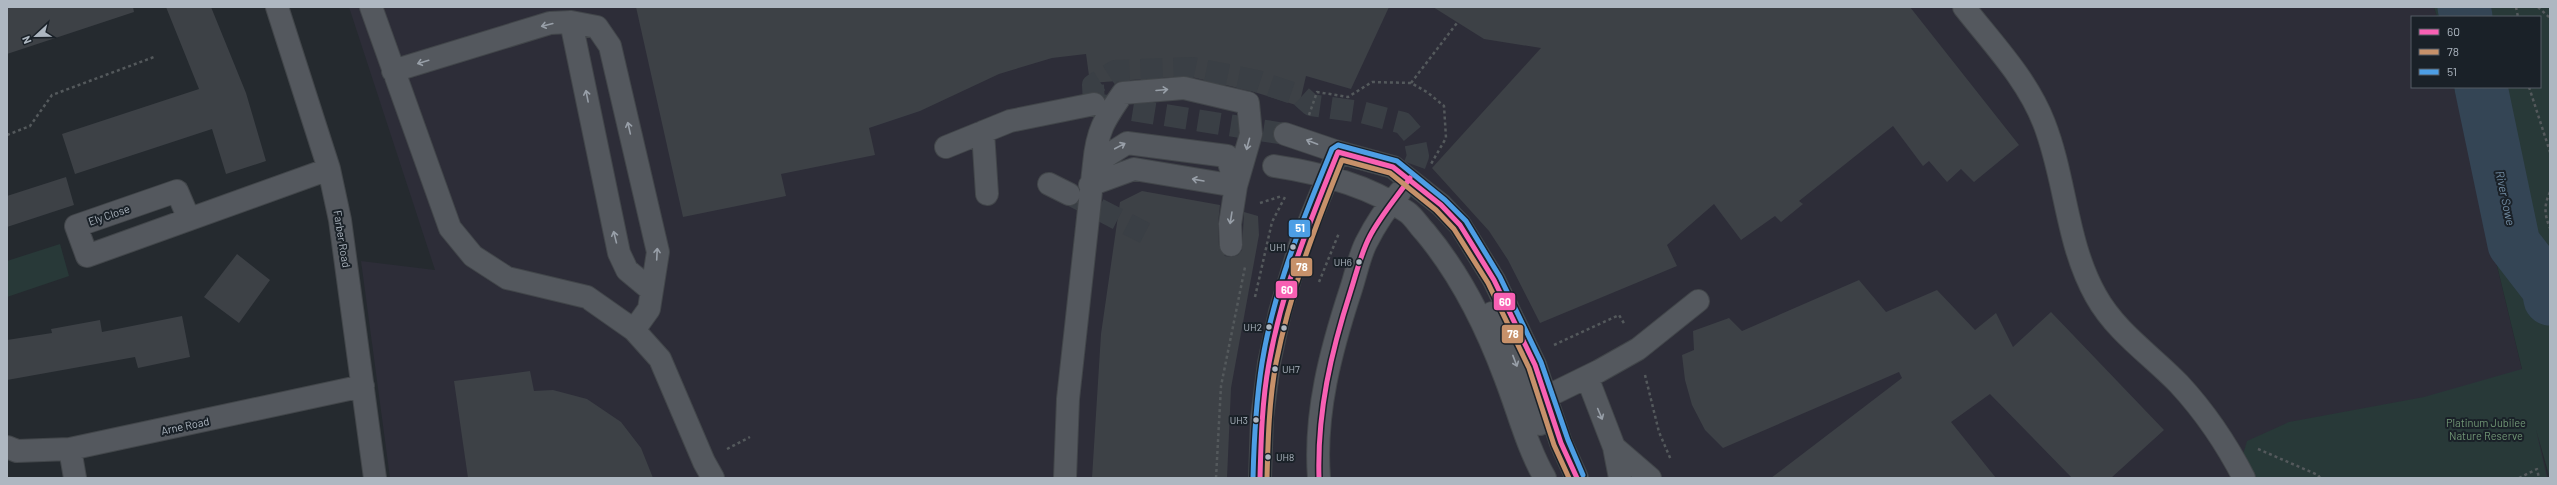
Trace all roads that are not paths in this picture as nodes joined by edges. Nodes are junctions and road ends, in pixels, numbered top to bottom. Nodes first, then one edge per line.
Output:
1 (277, 7) edge
2 (371, 7) edge
3 (1964, 7) edge
4 (571, 22) junction
5 (393, 71) junction
6 (1094, 104) dead end
7 (983, 132) junction
8 (1285, 134) tunnel mouth
9 (946, 147) dead end
10 (1338, 152) junction
11 (1274, 166) dead end
12 (329, 169) junction
13 (1092, 175) junction
14 (1328, 177) junction
15 (1049, 184) dead end
16 (1236, 186) junction
17 (1401, 191) junction
18 (987, 194) dead end
19 (1069, 194) tunnel mouth
20 (188, 219) dead end
21 (1231, 245) dead end
22 (651, 290) junction
23 (1698, 301) dead end
24 (634, 330) junction
25 (1587, 377) junction
26 (363, 386) junction
27 (1546, 397) junction
28 (7, 447) edge
29 (1614, 447) junction
30 (70, 449) junction
31 (75, 478) edge
32 (375, 478) edge
33 (713, 478) edge
34 (1065, 478) edge
35 (1260, 478) edge
36 (1319, 478) edge
37 (1545, 478) edge
38 (1565, 478) edge
39 (1577, 478) edge
40 (1620, 478) edge
41 (1650, 478) edge
42 (2244, 478) edge

1 - 12 street, Farber Road
2 - 5 street
3 - 42 street
4 -> 5 street
22 -> 4 street
22 -> 4 street
5 - 24 street
6 - 7 street
7 - 9 street
7 - 18 street
10 -> 8 street
10 - 14 street
10 - 17 street
11 - 14 street
12 - 20 street
12 - 26 street, Farber Road
13 - 16 street
13 -> 16 street
13 - 34 street
14 - 17 street
14 - 35 street
15 - 19 street
16 -> 21 street
17 - 27 street
17 - 36 street
17 - 37 street
17 -> 38 street
22 - 24 street
23 - 25 street
24 - 33 street
25 - 27 street
25 -> 29 street
26 - 30 street, Arne Road
26 - 32 street, Farber Road
27 - 39 street
28 - 30 street, Arne Road
29 - 40 street
29 - 41 street
30 - 31 street

